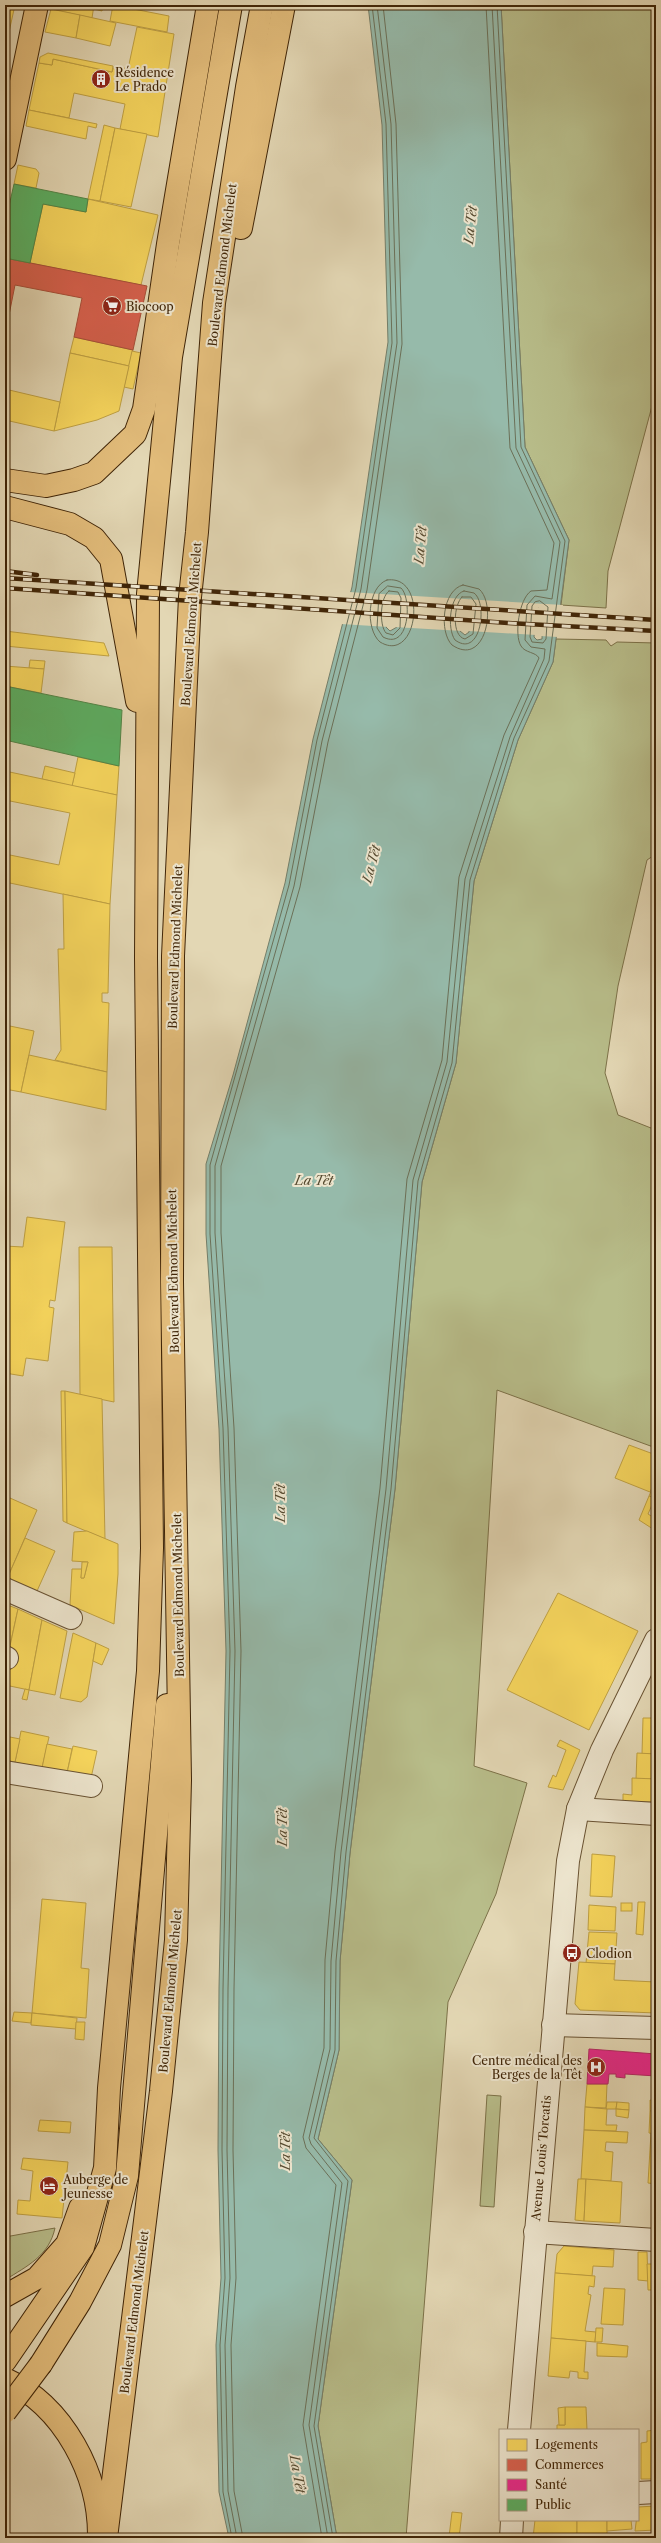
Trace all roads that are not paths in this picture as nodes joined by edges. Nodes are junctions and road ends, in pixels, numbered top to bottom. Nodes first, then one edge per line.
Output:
1 (37, 5) edge
2 (208, 5) edge
3 (231, 5) edge
4 (262, 5) edge
5 (284, 5) edge
6 (11, 106) edge
7 (5, 159) edge
8 (5, 480) edge
9 (5, 507) edge
10 (197, 532) junction
11 (147, 763) junction
12 (177, 1491) junction
13 (5, 1589) edge
14 (71, 1618) dead end
15 (656, 1640) edge
16 (5, 1772) edge
17 (91, 1786) dead end
18 (578, 1809) junction
19 (656, 1814) edge
20 (553, 2025) junction
21 (656, 2028) edge
22 (109, 2088) junction
23 (535, 2232) junction
24 (656, 2240) edge
25 (5, 2296) edge
26 (11, 2353) edge
27 (5, 2379) edge
28 (5, 2412) edge
29 (519, 2429) edge
30 (656, 2492) edge
31 (639, 2493) edge
32 (512, 2521) edge
33 (99, 2538) edge
34 (106, 2538) edge
35 (511, 2538) edge

1 - 6 main road
2 - 8 main road
3 - 11 main road, Boulevard Edmond Michelet
4 - 10 main road, Boulevard Edmond Michelet
5 - 10 main road
6 - 7 main road
9 - 11 main road
10 - 12 main road, Boulevard Edmond Michelet
11 - 22 main road, Boulevard Edmond Michelet
12 - 28 main road, bridge
12 - 34 main road, Boulevard Edmond Michelet
13 - 14 street
15 - 18 street, Avenue Louis Torcatis
16 - 17 street
18 - 19 street
18 - 20 street, Avenue Louis Torcatis
20 - 21 street
20 - 23 street, Avenue Louis Torcatis
22 - 25 main road
22 - 26 main road
23 - 24 street
23 - 29 street, Avenue Louis Torcatis
27 - 33 main road
30 - 31 street
32 - 35 street

